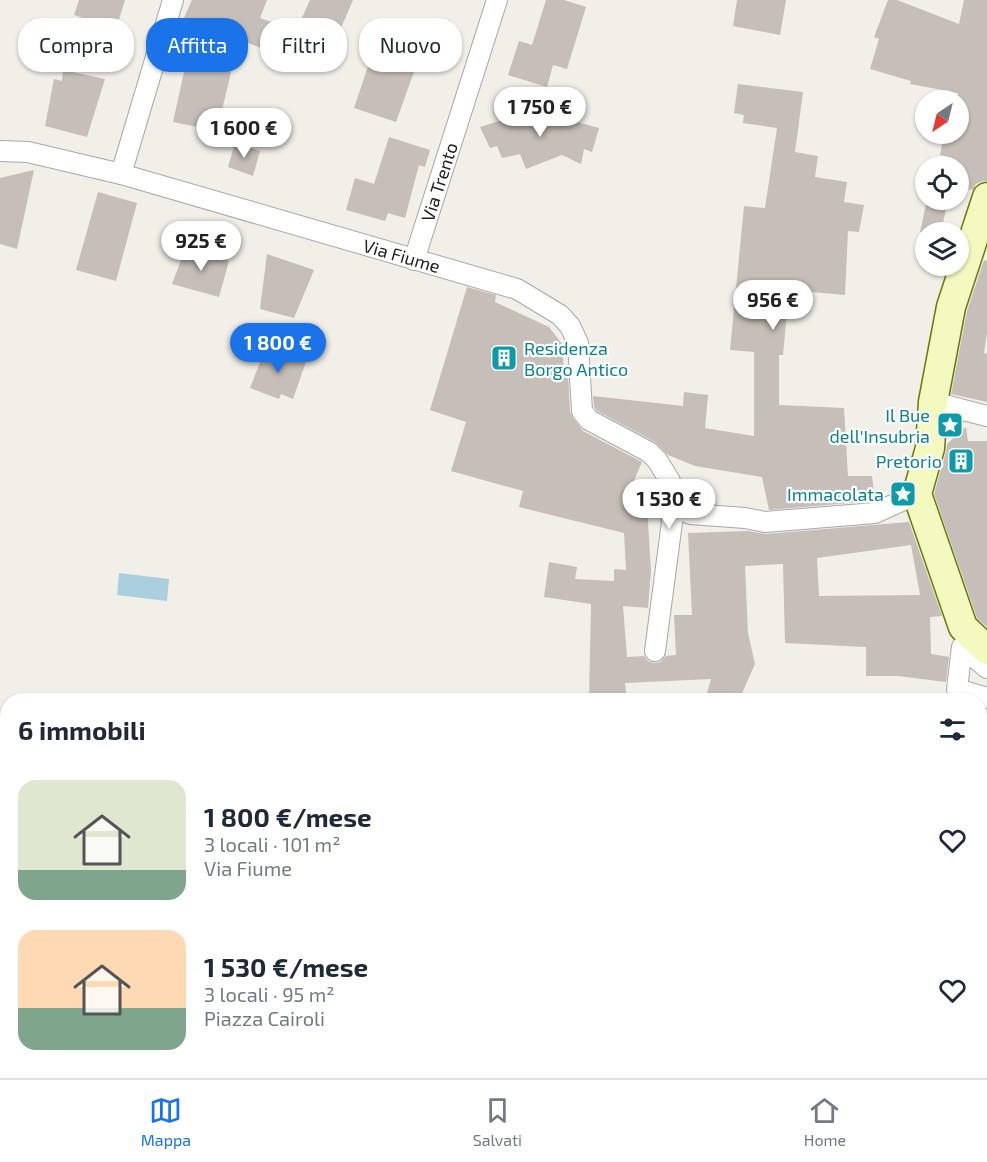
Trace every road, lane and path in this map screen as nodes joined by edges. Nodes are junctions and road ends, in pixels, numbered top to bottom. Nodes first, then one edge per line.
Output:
1 (173, 0) edge
2 (496, 0) edge
3 (0, 151) edge
4 (121, 174) junction
5 (987, 197) edge
6 (414, 260) junction
7 (933, 402) junction
8 (987, 416) edge
9 (917, 495) junction
10 (674, 507) junction
11 (987, 650) edge
12 (655, 651) dead end
13 (987, 668) edge
14 (970, 693) edge

1 - 4 street
2 - 6 street, Via Trento
3 - 4 street, Via Fiume
4 - 6 street, Via Fiume
5 - 7 street
6 - 10 street, Via Fiume
7 - 8 street
7 - 9 street
9 - 10 street
9 - 11 street
10 - 12 street
13 - 14 street

